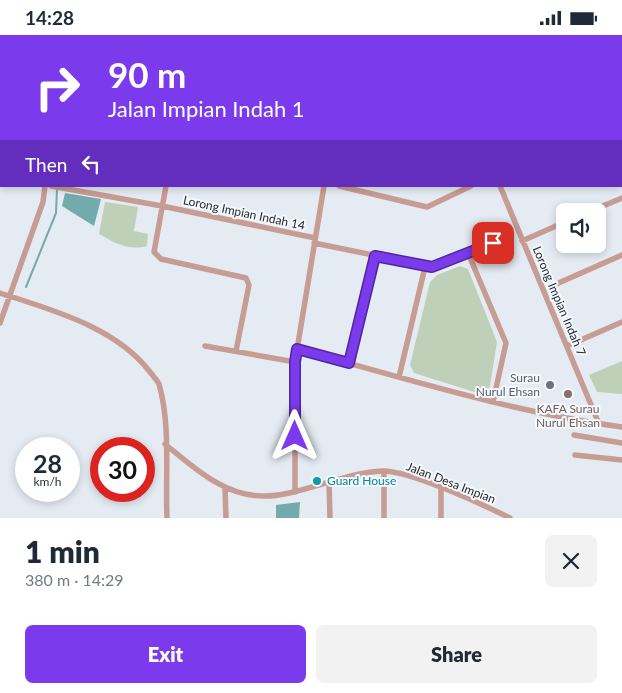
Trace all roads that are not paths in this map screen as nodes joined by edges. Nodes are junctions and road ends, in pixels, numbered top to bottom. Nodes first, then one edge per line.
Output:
1 (45, 187) edge
2 (58, 187) edge
3 (166, 187) edge
4 (324, 187) edge
5 (344, 187) edge
6 (469, 187) edge
7 (500, 187) edge
8 (622, 198) edge
9 (606, 205) edge
10 (162, 206) junction
11 (556, 226) edge
12 (507, 237) dead end
13 (315, 241) junction
14 (522, 241) junction
15 (468, 253) junction
16 (622, 255) edge
17 (375, 256) junction
18 (425, 267) junction
19 (554, 285) dead end
20 (0, 293) edge
21 (9, 296) junction
22 (622, 322) edge
23 (0, 323) edge
24 (205, 346) dead end
25 (566, 346) junction
26 (297, 349) junction
27 (236, 351) junction
28 (295, 362) junction
29 (349, 363) junction
30 (399, 377) junction
31 (493, 403) junction
32 (599, 424) junction
33 (622, 427) edge
34 (574, 435) dead end
35 (622, 443) edge
36 (165, 444) junction
37 (575, 455) dead end
38 (622, 460) edge
39 (384, 471) junction
40 (329, 482) junction
41 (225, 488) junction
42 (441, 488) junction
43 (295, 492) junction
44 (497, 515) edge
45 (167, 518) edge
46 (226, 518) edge
47 (330, 518) edge
48 (384, 518) edge
49 (441, 518) edge
50 (510, 518) edge

1 - 21 street
2 - 10 street, Lorong Impian Indah 14
3 - 10 street
4 - 13 street
5 - 6 street
7 - 14 street, Lorong Impian Indah 7
8 - 9 street
10 - 13 street, Lorong Impian Indah 14
10 - 27 street
11 - 14 street
12 - 15 street
13 - 17 street, Lorong Impian Indah 14
13 - 26 street
14 - 25 street, Lorong Impian Indah 7
15 - 18 street
15 - 31 street
16 - 19 street
17 - 18 street, Lorong Impian Indah 14
17 - 29 street
18 - 30 street
20 - 21 street
21 - 23 street
21 - 36 street
22 - 25 street
24 - 27 street
25 - 32 street, Lorong Impian Indah 7
26 - 28 street
26 - 29 street
27 - 28 street
28 - 43 street
29 - 30 street
30 - 31 street
31 - 32 street
32 - 33 street
34 - 35 street
36 - 41 street, Jalan Desa Impian
36 - 45 street
37 - 38 street
39 - 40 street, Jalan Desa Impian
39 - 42 street, Jalan Desa Impian
39 - 48 street
40 - 43 street, Jalan Desa Impian
40 - 47 street
41 - 43 street, Jalan Desa Impian
41 - 46 street
42 - 44 street, Jalan Desa Impian
42 - 49 street
44 - 50 street, Jalan Desa Impian

